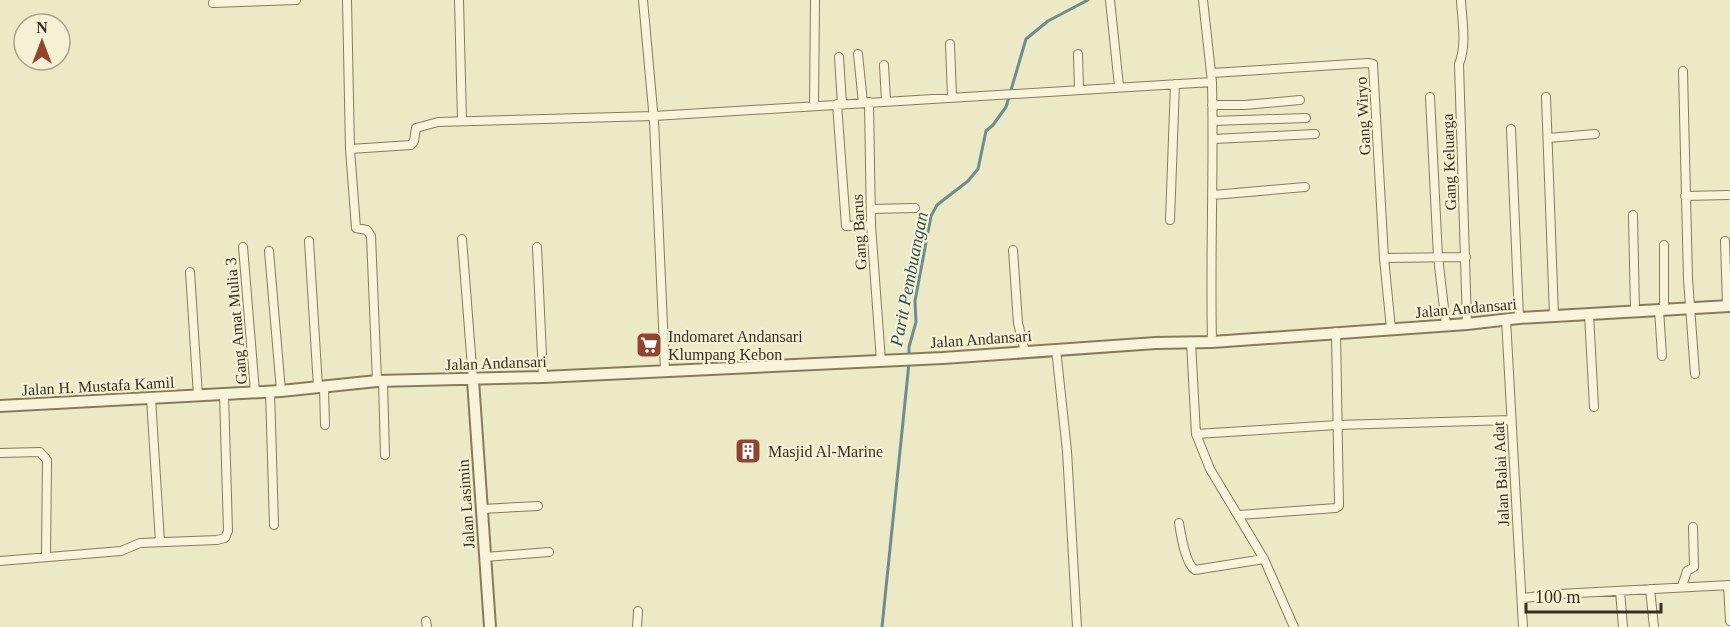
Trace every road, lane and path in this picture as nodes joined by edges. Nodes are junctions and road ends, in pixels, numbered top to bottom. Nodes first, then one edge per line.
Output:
1 (296, 0) edge
2 (346, 0) edge
3 (459, 0) edge
4 (644, 0) edge
5 (815, 0) edge
6 (1110, 0) edge
7 (1203, 0) edge
8 (1461, 0) edge
9 (213, 3) dead end
10 (950, 44) dead end
11 (858, 54) dead end
12 (1078, 54) dead end
13 (839, 57) dead end
14 (884, 65) dead end
15 (1683, 71) dead end
16 (1212, 78) junction
17 (1175, 84) junction
18 (1119, 86) junction
19 (1079, 89) junction
20 (952, 97) junction
21 (1430, 97) dead end
22 (1546, 97) dead end
23 (1300, 100) dead end
24 (886, 101) junction
25 (866, 103) junction
26 (839, 104) junction
27 (1212, 105) junction
28 (814, 106) junction
29 (654, 116) junction
30 (1306, 118) dead end
31 (462, 120) junction
32 (1213, 121) junction
33 (1511, 129) dead end
34 (1315, 134) dead end
35 (1595, 134) dead end
36 (1548, 138) junction
37 (1214, 140) junction
38 (351, 149) junction
39 (1305, 187) dead end
40 (1213, 195) junction
41 (1728, 195) dead end
42 (1686, 196) junction
43 (915, 208) dead end
44 (871, 209) junction
45 (1633, 215) dead end
46 (1170, 220) dead end
47 (871, 225) junction
48 (462, 239) dead end
49 (309, 241) dead end
50 (1725, 241) dead end
51 (1664, 245) dead end
52 (243, 247) dead end
53 (537, 247) dead end
54 (1013, 250) dead end
55 (269, 251) dead end
56 (1438, 257) junction
57 (1466, 257) junction
58 (1384, 258) junction
59 (190, 272) dead end
60 (1728, 306) edge
61 (1691, 307) junction
62 (1661, 309) junction
63 (1635, 311) junction
64 (1589, 314) junction
65 (1554, 316) junction
66 (1519, 318) junction
67 (1506, 319) junction
68 (1467, 324) junction
69 (1446, 325) junction
70 (1391, 329) junction
71 (1335, 332) junction
72 (1191, 342) junction
73 (1212, 342) junction
74 (1056, 349) junction
75 (1025, 352) junction
76 (1662, 356) dead end
77 (881, 361) junction
78 (665, 371) junction
79 (1695, 374) dead end
80 (543, 377) junction
81 (473, 380) junction
82 (380, 381) junction
83 (321, 387) junction
84 (270, 391) junction
85 (281, 391) junction
86 (255, 392) junction
87 (225, 394) junction
88 (198, 396) junction
89 (151, 398) junction
90 (0, 406) edge
91 (1594, 407) dead end
92 (1511, 420) junction
93 (325, 425) dead end
94 (1337, 425) junction
95 (1196, 434) junction
96 (0, 453) edge
97 (385, 455) dead end
98 (538, 506) dead end
99 (482, 509) junction
100 (1239, 515) junction
101 (1179, 523) dead end
102 (274, 525) dead end
103 (1693, 526) dead end
104 (160, 542) junction
105 (549, 552) dead end
106 (46, 557) junction
107 (485, 557) junction
108 (1264, 559) junction
109 (0, 561) edge
110 (1729, 585) edge
111 (1682, 586) junction
112 (1650, 589) junction
113 (1620, 591) junction
114 (1523, 598) junction
115 (638, 611) dead end
116 (1730, 621) edge
117 (490, 627) edge
118 (637, 627) edge
119 (1077, 627) edge
120 (1294, 627) edge
121 (1523, 627) edge
122 (1623, 627) edge
123 (1654, 627) edge

1 - 9 street
2 - 38 street
3 - 31 street
4 - 29 street
5 - 28 street
6 - 18 street
7 - 16 street
8 - 57 street, Gang Keluarga
10 - 20 street
11 - 25 street, Gang Barus
12 - 19 street
13 - 26 street
14 - 24 street
15 - 42 street
16 - 17 street
16 - 27 street
16 - 58 street, Gang Wiryo
17 - 18 street
17 - 46 street
18 - 19 street
19 - 20 street
20 - 24 street
21 - 56 street
22 - 36 street
23 - 27 street
24 - 25 street
25 - 26 street
25 - 44 street, Gang Barus
26 - 28 street
26 - 47 street
27 - 32 street
28 - 29 street
29 - 31 street
29 - 78 street
30 - 32 street
31 - 38 street
32 - 37 street
33 - 66 street
34 - 37 street
35 - 36 street
36 - 65 street
37 - 40 street
38 - 82 street
39 - 40 street
40 - 73 street
41 - 42 street
42 - 61 street
43 - 44 street
44 - 47 street, Gang Barus
45 - 63 street
47 - 77 street, Gang Barus
48 - 81 street
49 - 83 street
50 - 60 street
51 - 62 street
52 - 86 street, Gang Amat Mulia 3
53 - 80 street
54 - 75 street
55 - 85 street
56 - 57 street
56 - 58 street
56 - 69 street
57 - 68 street, Gang Keluarga
58 - 70 street, Gang Wiryo
59 - 88 street
60 - 61 street, Jalan Andansari
61 - 62 street, Jalan Andansari
61 - 79 street
62 - 63 street, Jalan Andansari
62 - 76 street
63 - 64 street, Jalan Andansari
64 - 65 street, Jalan Andansari
64 - 91 street
65 - 66 street, Jalan Andansari
66 - 67 street, Jalan Andansari
67 - 68 street, Jalan Andansari
67 - 92 street, Jalan Balai Adat
68 - 69 street, Jalan Andansari
69 - 70 street, Jalan Andansari
70 - 71 street, Jalan Andansari
71 - 73 street, Jalan Andansari
71 - 94 street
72 - 73 street, Jalan Andansari
72 - 74 street, Jalan Andansari
72 - 95 street
74 - 75 street, Jalan Andansari
74 - 119 street
75 - 77 street, Jalan Andansari
77 - 78 street, Jalan Andansari
78 - 80 street, Jalan Andansari
80 - 81 street, Jalan Andansari
81 - 82 street, Jalan Andansari
81 - 99 street, Jalan Lasimin
82 - 83 street, Jalan Andansari
82 - 97 street
83 - 85 street, Jalan Andansari
83 - 93 street
84 - 85 street, Jalan Andansari
84 - 86 street, Jalan Andansari
84 - 102 street
86 - 87 street, Jalan Andansari
87 - 88 street, Jalan Andansari
87 - 104 street
88 - 89 street, Jalan H. Mustafa Kamil
89 - 90 street, Jalan H. Mustafa Kamil
89 - 104 street
92 - 94 street
92 - 114 street, Jalan Balai Adat
94 - 95 street
94 - 100 street
95 - 100 street
96 - 106 street
98 - 99 street
99 - 107 street, Jalan Lasimin
100 - 108 street
101 - 108 street
103 - 111 street
104 - 106 street
105 - 107 street
106 - 109 street
107 - 117 street, Jalan Lasimin
108 - 120 street
110 - 111 street
110 - 116 street
111 - 112 street
112 - 113 street
112 - 123 street
113 - 114 street
113 - 122 street
114 - 121 street, Jalan Balai Adat
115 - 118 street

